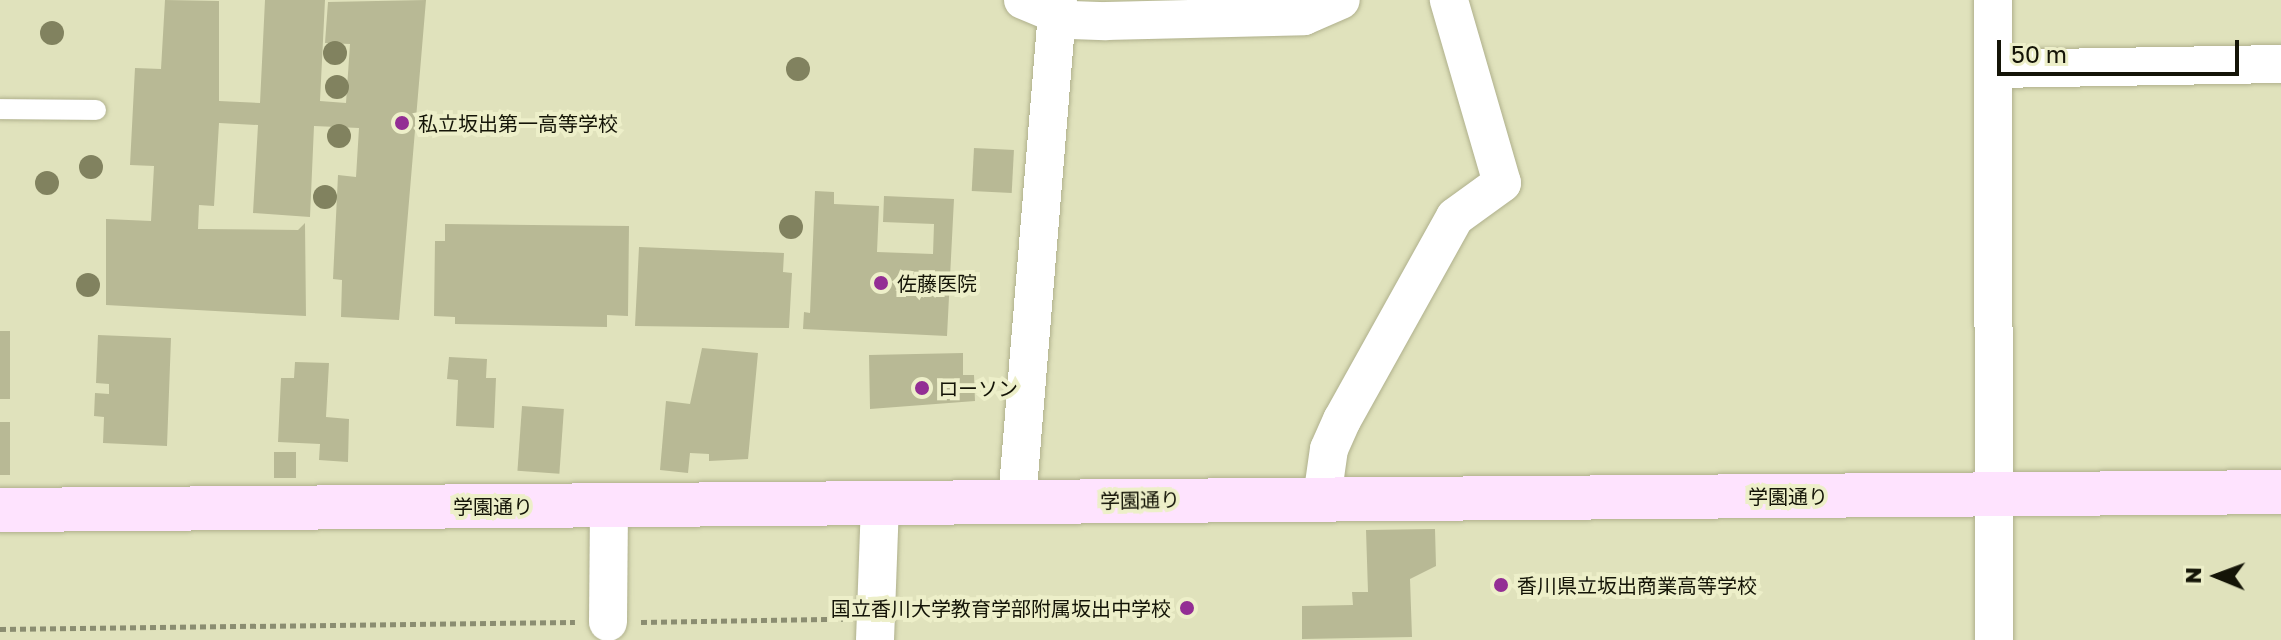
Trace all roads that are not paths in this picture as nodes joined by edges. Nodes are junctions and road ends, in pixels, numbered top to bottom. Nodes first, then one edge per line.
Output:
1 (1023, 0) edge
2 (1341, 0) edge
3 (1449, 0) edge
4 (1993, 0) edge
5 (1058, 8) edge
6 (2281, 64) edge
7 (1994, 69) junction
8 (0, 109) edge
9 (96, 110) dead end
10 (2281, 492) edge
11 (1995, 495) junction
12 (1322, 498) junction
13 (1017, 501) junction
14 (880, 503) junction
15 (609, 505) junction
16 (0, 510) edge
17 (608, 622) road end
18 (875, 629) edge
19 (1994, 640) edge

1 - 5 street
2 - 5 street
3 - 12 street
4 - 7 street
5 - 13 street
6 - 7 street
7 - 11 street
8 - 9 lane
10 - 11 street, 学園通り
11 - 12 street, 学園通り
11 - 19 street
12 - 13 street, 学園通り
13 - 14 street, 学園通り
14 - 15 street, 学園通り
14 - 18 street
15 - 16 street, 学園通り
15 - 17 street

